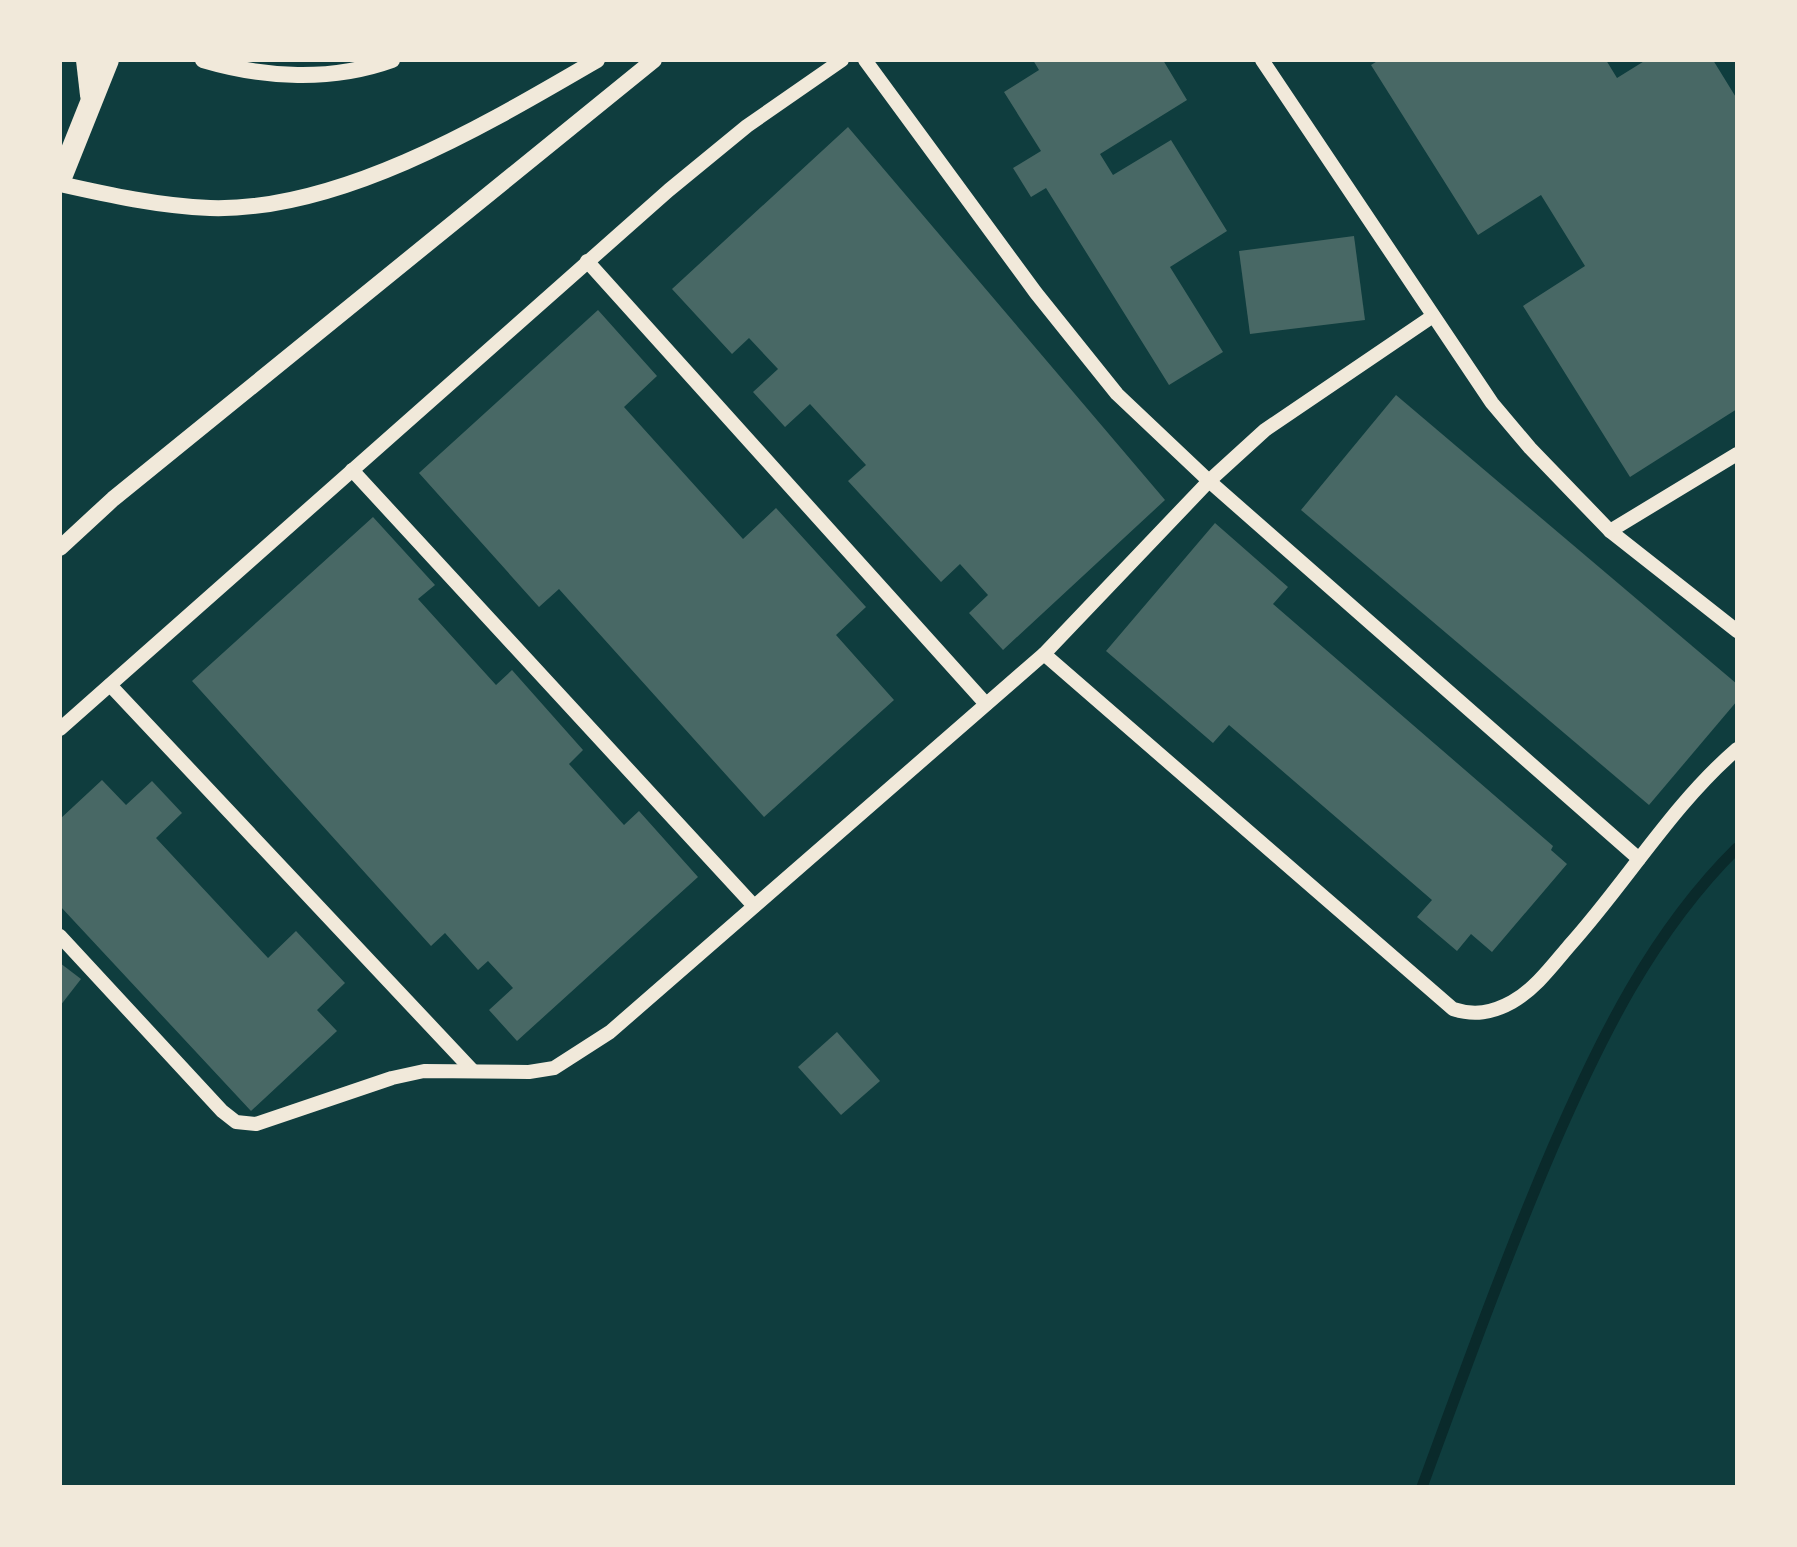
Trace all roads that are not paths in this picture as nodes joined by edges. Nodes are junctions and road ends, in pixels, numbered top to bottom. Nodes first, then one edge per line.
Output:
1 (87, 60) edge
2 (108, 60) edge
3 (203, 60) edge
4 (392, 60) edge
5 (597, 60) edge
6 (654, 60) edge
7 (842, 60) edge
8 (865, 60) edge
9 (1262, 60) edge
10 (86, 119) junction
11 (60, 150) edge
12 (60, 182) edge
13 (587, 261) junction
14 (1433, 316) junction
15 (1737, 454) edge
16 (352, 470) junction
17 (1209, 481) junction
18 (1610, 531) junction
19 (60, 548) edge
20 (1737, 631) edge
21 (1044, 654) junction
22 (110, 685) junction
23 (986, 704) junction
24 (60, 729) edge
25 (1737, 749) edge
26 (1639, 859) junction
27 (754, 906) junction
28 (60, 936) edge
29 (473, 1071) junction

1 - 10 highway
2 - 10 highway
3 - 4 main road
5 - 12 main road
6 - 19 main road
7 - 13 street
8 - 17 street
9 - 14 street
10 - 11 highway
10 - 12 highway
13 - 16 street
13 - 23 street
14 - 17 street
14 - 18 street
15 - 18 street
16 - 22 street
16 - 27 street
17 - 21 street
17 - 26 street
18 - 20 street
21 - 23 street
21 - 26 street
22 - 24 street
22 - 29 street
23 - 27 street
25 - 26 street
27 - 29 street
28 - 29 street

